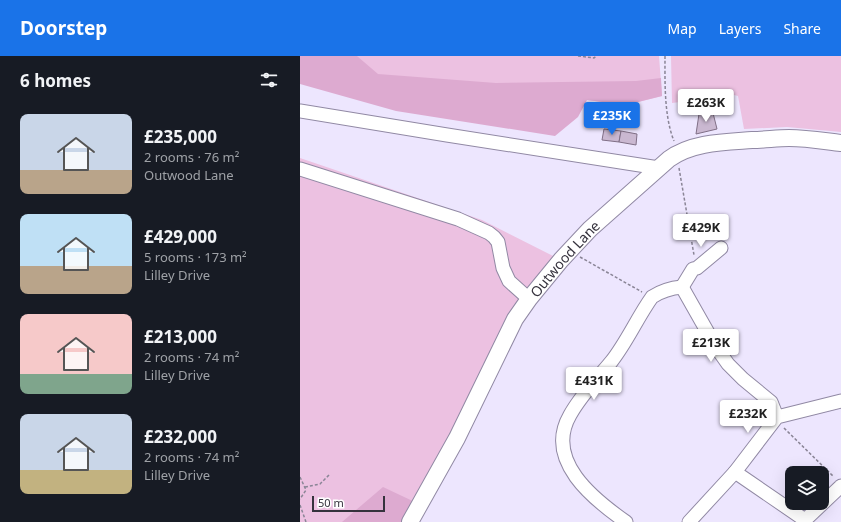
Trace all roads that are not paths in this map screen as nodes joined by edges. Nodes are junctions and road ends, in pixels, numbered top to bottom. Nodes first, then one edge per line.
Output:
1 (300, 111) edge
2 (835, 142) edge
3 (659, 168) junction
4 (300, 169) edge
5 (721, 248) dead end
6 (682, 287) junction
7 (529, 299) junction
8 (841, 401) edge
9 (777, 417) junction
10 (735, 472) junction
11 (838, 482) edge
12 (804, 521) edge
13 (410, 522) edge
14 (626, 522) edge
15 (689, 522) edge

1 - 3 street
2 - 3 main road, Outwood Lane
3 - 7 main road, Outwood Lane
4 - 7 street
5 - 6 street
6 - 9 street
6 - 14 street
7 - 13 main road, Outwood Lane
8 - 9 street
9 - 10 street
10 - 12 street
10 - 15 street
11 - 12 street

